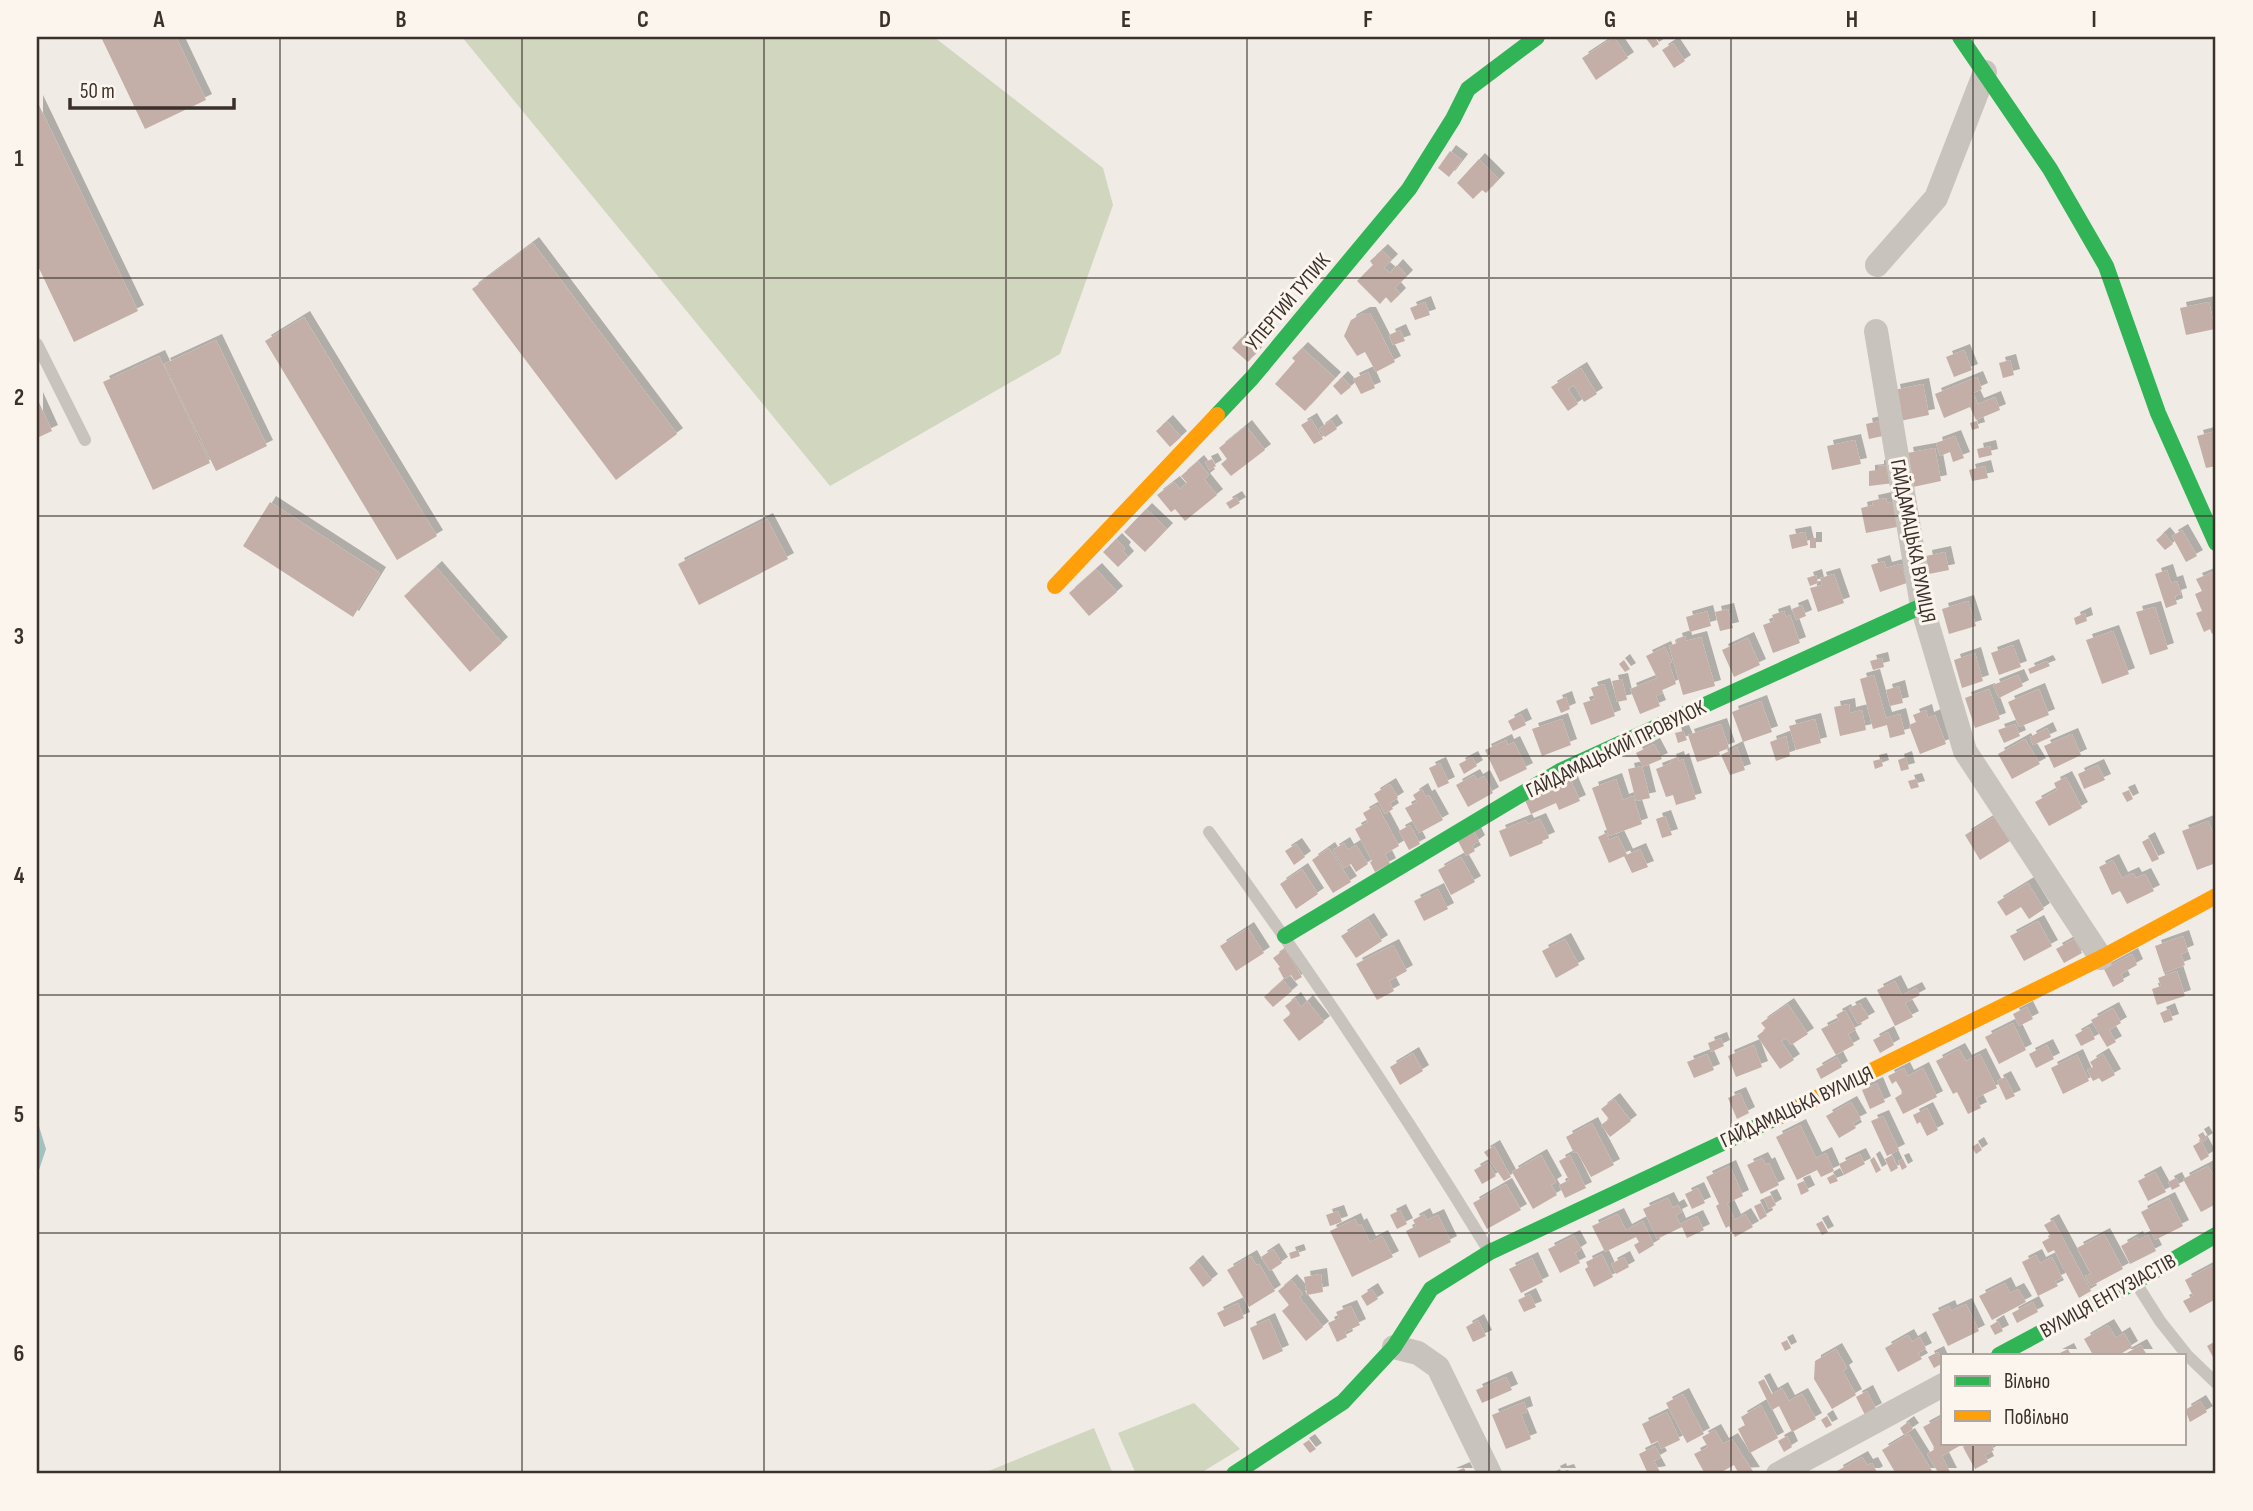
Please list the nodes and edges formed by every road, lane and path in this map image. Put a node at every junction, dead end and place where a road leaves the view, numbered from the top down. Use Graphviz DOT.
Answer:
graph roads {
  1 [pos="1537,37"];
  2 [pos="1960,37"];
  3 [pos="1985,72"];
  4 [pos="1877,265"];
  5 [pos="1876,331"];
  6 [pos="37,344"];
  7 [pos="85,440"];
  8 [pos="2216,543"];
  9 [pos="1055,586"];
  10 [pos="1922,606"];
  11 [pos="1209,832"];
  12 [pos="2216,896"];
  13 [pos="1285,936"];
  14 [pos="2101,958"];
  15 [pos="2216,1235"];
  16 [pos="1490,1252"];
  17 [pos="2135,1282"];
  18 [pos="1394,1348"];
  19 [pos="2001,1354"];
  20 [pos="2216,1383"];
  21 [pos="1941,1386"];
  22 [pos="1234,1474"];
  23 [pos="1490,1474"];
  24 [pos="1778,1474"];
  1 -- 9 [label="street, УПЕРТИЙ ТУПИК"];
  2 -- 3 [label="street"];
  3 -- 4 [label="street"];
  3 -- 8 [label="street"];
  5 -- 10 [label="street, ГАЙДАМАЦЬКА ВУЛИЦЯ"];
  6 -- 7 [label="lane"];
  10 -- 13 [label="street, ГАЙДАМАЦЬКИЙ ПРОВУЛОК"];
  10 -- 14 [label="street, ГАЙДАМАЦЬКА ВУЛИЦЯ"];
  11 -- 13 [label="lane"];
  12 -- 14 [label="street, ГАЙДАМАЦЬКА ВУЛИЦЯ"];
  13 -- 16 [label="lane"];
  14 -- 16 [label="street, ГАЙДАМАЦЬКА ВУЛИЦЯ"];
  15 -- 17 [label="street, ВУЛИЦЯ ЕНТУЗІАСТІВ"];
  16 -- 18 [label="street, ГАЙДАМАЦЬКА ВУЛИЦЯ"];
  17 -- 19 [label="street, ВУЛИЦЯ ЕНТУЗІАСТІВ"];
  17 -- 20 [label="lane"];
  18 -- 22 [label="street, ГАЙДАМАЦЬКА ВУЛИЦЯ"];
  18 -- 23 [label="street"];
  21 -- 24 [label="street"];
}
